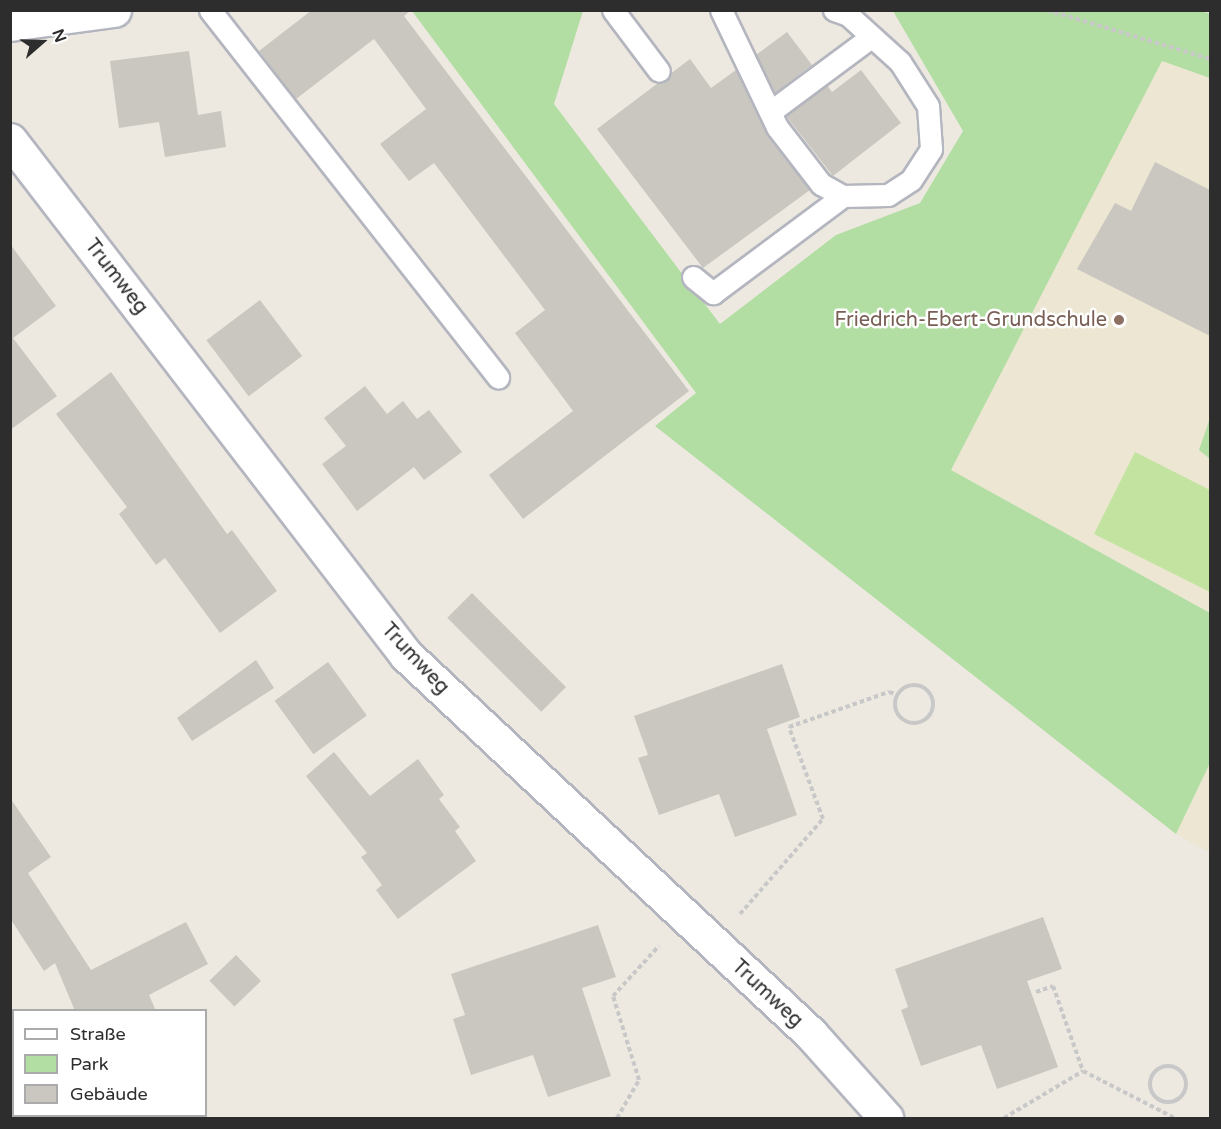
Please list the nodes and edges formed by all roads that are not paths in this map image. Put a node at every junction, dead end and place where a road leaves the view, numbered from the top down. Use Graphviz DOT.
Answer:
graph roads {
  1 [pos="114,10"];
  2 [pos="210,10"];
  3 [pos="613,10"];
  4 [pos="721,10"];
  5 [pos="834,10"];
  6 [pos="10,24"];
  7 [pos="871,37"];
  8 [pos="659,71"];
  9 [pos="770,112"];
  10 [pos="10,140"];
  11 [pos="843,196"];
  12 [pos="693,278"];
  13 [pos="498,377"];
  14 [pos="886,1119"];
  1 -- 6 [label="street"];
  2 -- 13 [label="lane"];
  3 -- 8 [label="lane"];
  4 -- 9 [label="lane"];
  5 -- 7 [label="lane"];
  7 -- 9 [label="lane"];
  7 -- 11 [label="lane"];
  9 -- 11 [label="lane"];
  10 -- 14 [label="street, Trumweg"];
  11 -- 12 [label="lane"];
}
